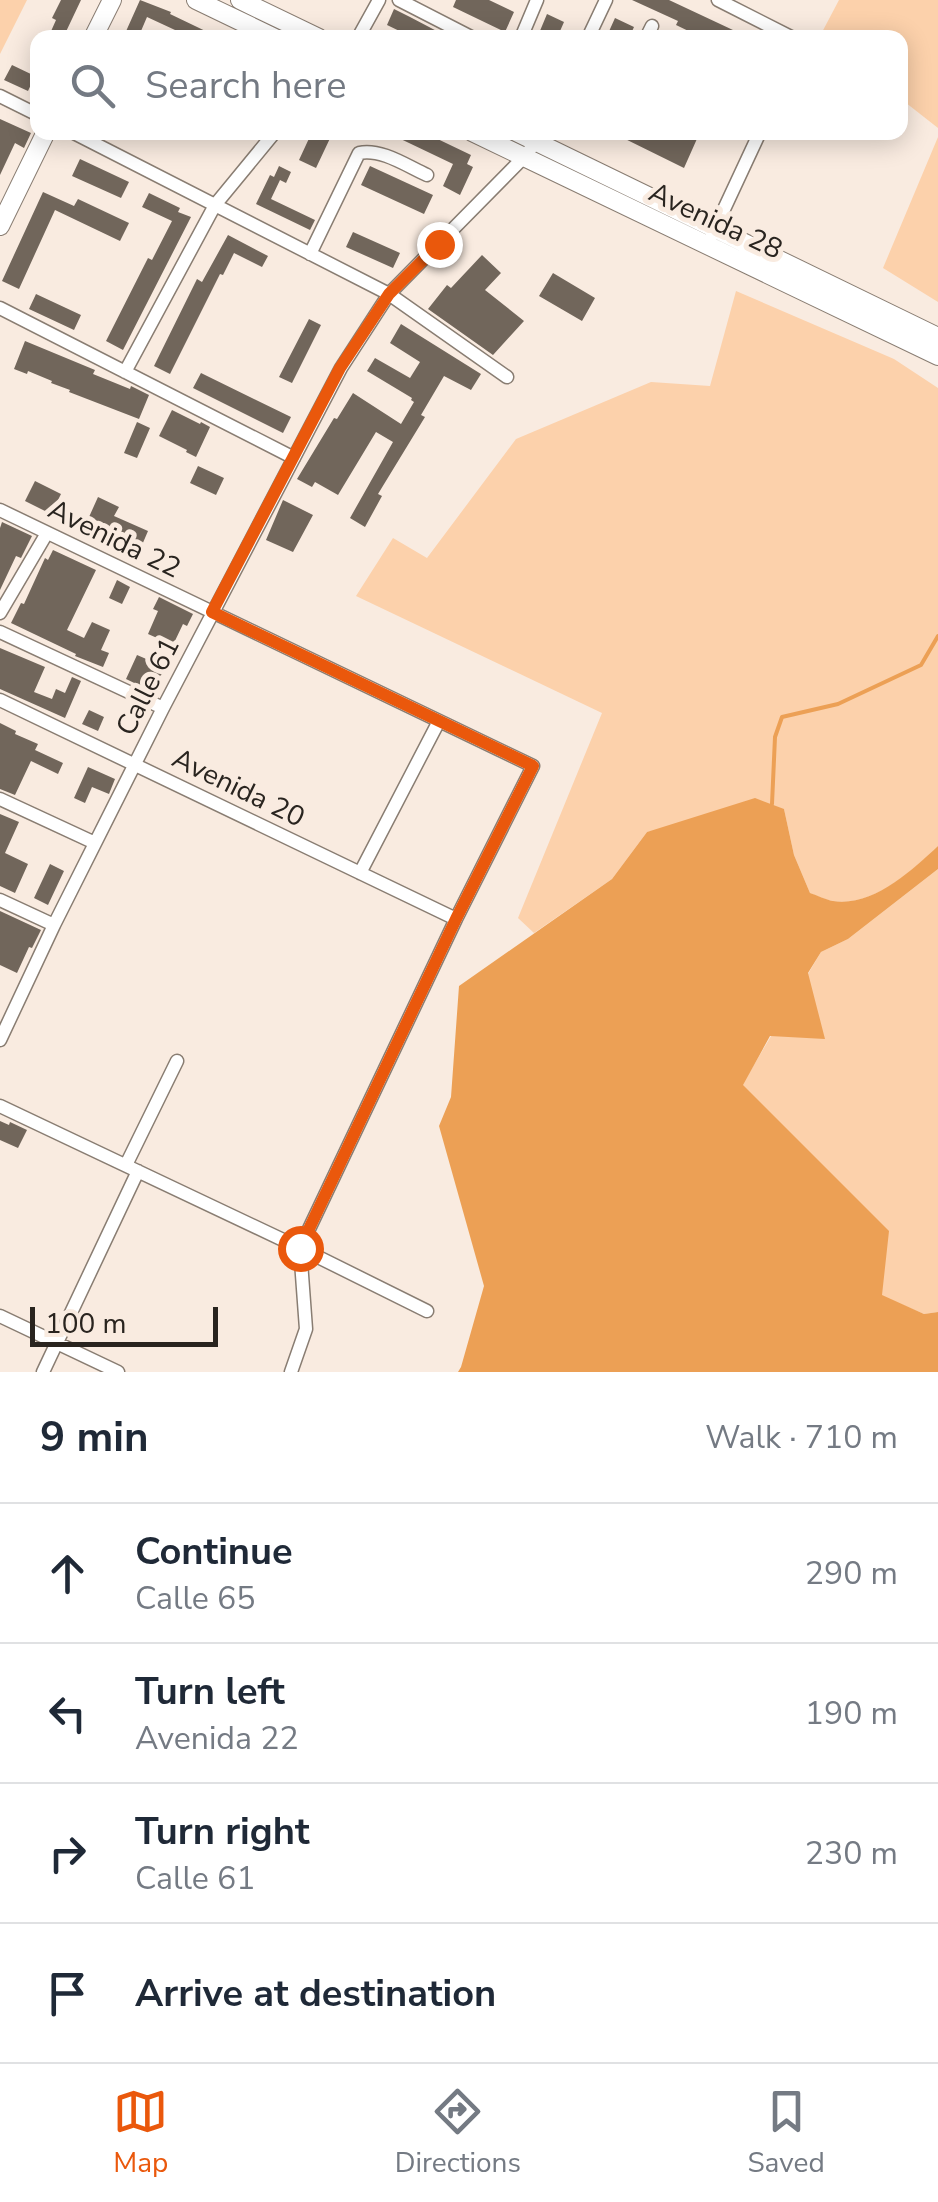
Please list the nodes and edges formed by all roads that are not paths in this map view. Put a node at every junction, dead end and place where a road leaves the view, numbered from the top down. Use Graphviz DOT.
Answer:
graph roads {
  1 [pos="112,0"];
  2 [pos="196,0"];
  3 [pos="240,0"];
  4 [pos="378,0"];
  5 [pos="399,0"];
  6 [pos="538,0"];
  7 [pos="606,0"];
  8 [pos="718,0"];
  9 [pos="429,7"];
  10 [pos="98,30"];
  11 [pos="258,30"];
  12 [pos="302,30"];
  13 [pos="362,30"];
  14 [pos="462,30"];
  15 [pos="525,30"];
  16 [pos="592,30"];
  17 [pos="776,30"];
  18 [pos="0,96"];
  19 [pos="30,111"];
  20 [pos="41,140"];
  21 [pos="88,140"];
  22 [pos="269,140"];
  23 [pos="488,140"];
  24 [pos="537,140"];
  25 [pos="542,140"];
  26 [pos="756,140"];
  27 [pos="523,158"];
  28 [pos="427,175"];
  29 [pos="5,202"];
  30 [pos="216,205"];
  31 [pos="0,226"];
  32 [pos="710,238"];
  33 [pos="310,254"];
  34 [pos="389,294"];
  35 [pos="0,308"];
  36 [pos="938,337"];
  37 [pos="938,356"];
  38 [pos="125,372"];
  39 [pos="507,377"];
  40 [pos="294,458"];
  41 [pos="0,510"];
  42 [pos="46,532"];
  43 [pos="212,612"];
  44 [pos="0,613"];
  45 [pos="0,632"];
  46 [pos="0,700"];
  47 [pos="162,708"];
  48 [pos="439,721"];
  49 [pos="134,764"];
  50 [pos="0,799"];
  51 [pos="95,843"];
  52 [pos="360,872"];
  53 [pos="0,900"];
  54 [pos="456,919"];
  55 [pos="54,925"];
  56 [pos="0,1040"];
  57 [pos="178,1061"];
  58 [pos="0,1106"];
  59 [pos="132,1168"];
  60 [pos="300,1248"];
  61 [pos="427,1311"];
  62 [pos="0,1316"];
  63 [pos="58,1344"];
  64 [pos="43,1372"];
  65 [pos="118,1372"];
  66 [pos="291,1372"];
  1 -- 10 [label="main road"];
  2 -- 11 [label="main road"];
  3 -- 12 [label="main road"];
  4 -- 13 [label="street"];
  5 -- 9 [label="street"];
  6 -- 15 [label="street"];
  7 -- 16 [label="street"];
  8 -- 17 [label="street"];
  9 -- 14 [label="street"];
  18 -- 19 [label="street"];
  20 -- 29 [label="main road"];
  21 -- 30 [label="street"];
  22 -- 30 [label="street"];
  23 -- 27 [label="main road, Avenida 28"];
  24 -- 27 [label="street, Calle 61"];
  25 -- 32 [label="main road, Avenida 28"];
  26 -- 32 [label="street"];
  27 -- 32 [label="main road, Avenida 28"];
  27 -- 34 [label="street, Calle 61"];
  28 -- 33 [label="street"];
  29 -- 31 [label="main road"];
  30 -- 33 [label="street"];
  30 -- 38 [label="street"];
  32 -- 36 [label="main road, Avenida 28"];
  32 -- 37 [label="main road, Avenida 28"];
  33 -- 34 [label="street"];
  34 -- 39 [label="street"];
  34 -- 40 [label="street, Calle 61"];
  35 -- 38 [label="street"];
  38 -- 40 [label="street"];
  40 -- 43 [label="street, Calle 61"];
  41 -- 42 [label="street, Avenida 22"];
  42 -- 43 [label="street, Avenida 22"];
  42 -- 44 [label="street"];
  43 -- 47 [label="street, Calle 61"];
  43 -- 48 [label="street, Avenida 22"];
  45 -- 47 [label="street"];
  46 -- 49 [label="street, Avenida 20"];
  47 -- 49 [label="street, Calle 61"];
  48 -- 52 [label="street"];
  48 -- 54 [label="street, Avenida 22"];
  49 -- 51 [label="street, Calle 61"];
  49 -- 52 [label="street, Avenida 20"];
  50 -- 51 [label="street"];
  51 -- 55 [label="street, Calle 61"];
  52 -- 54 [label="street, Avenida 20"];
  53 -- 55 [label="street"];
  54 -- 60 [label="street"];
  55 -- 56 [label="street, Calle 61"];
  57 -- 59 [label="street"];
  58 -- 59 [label="street"];
  59 -- 60 [label="street"];
  59 -- 63 [label="street"];
  60 -- 61 [label="street"];
  60 -- 66 [label="street"];
  62 -- 63 [label="street"];
  63 -- 64 [label="street"];
  63 -- 65 [label="street"];
}
